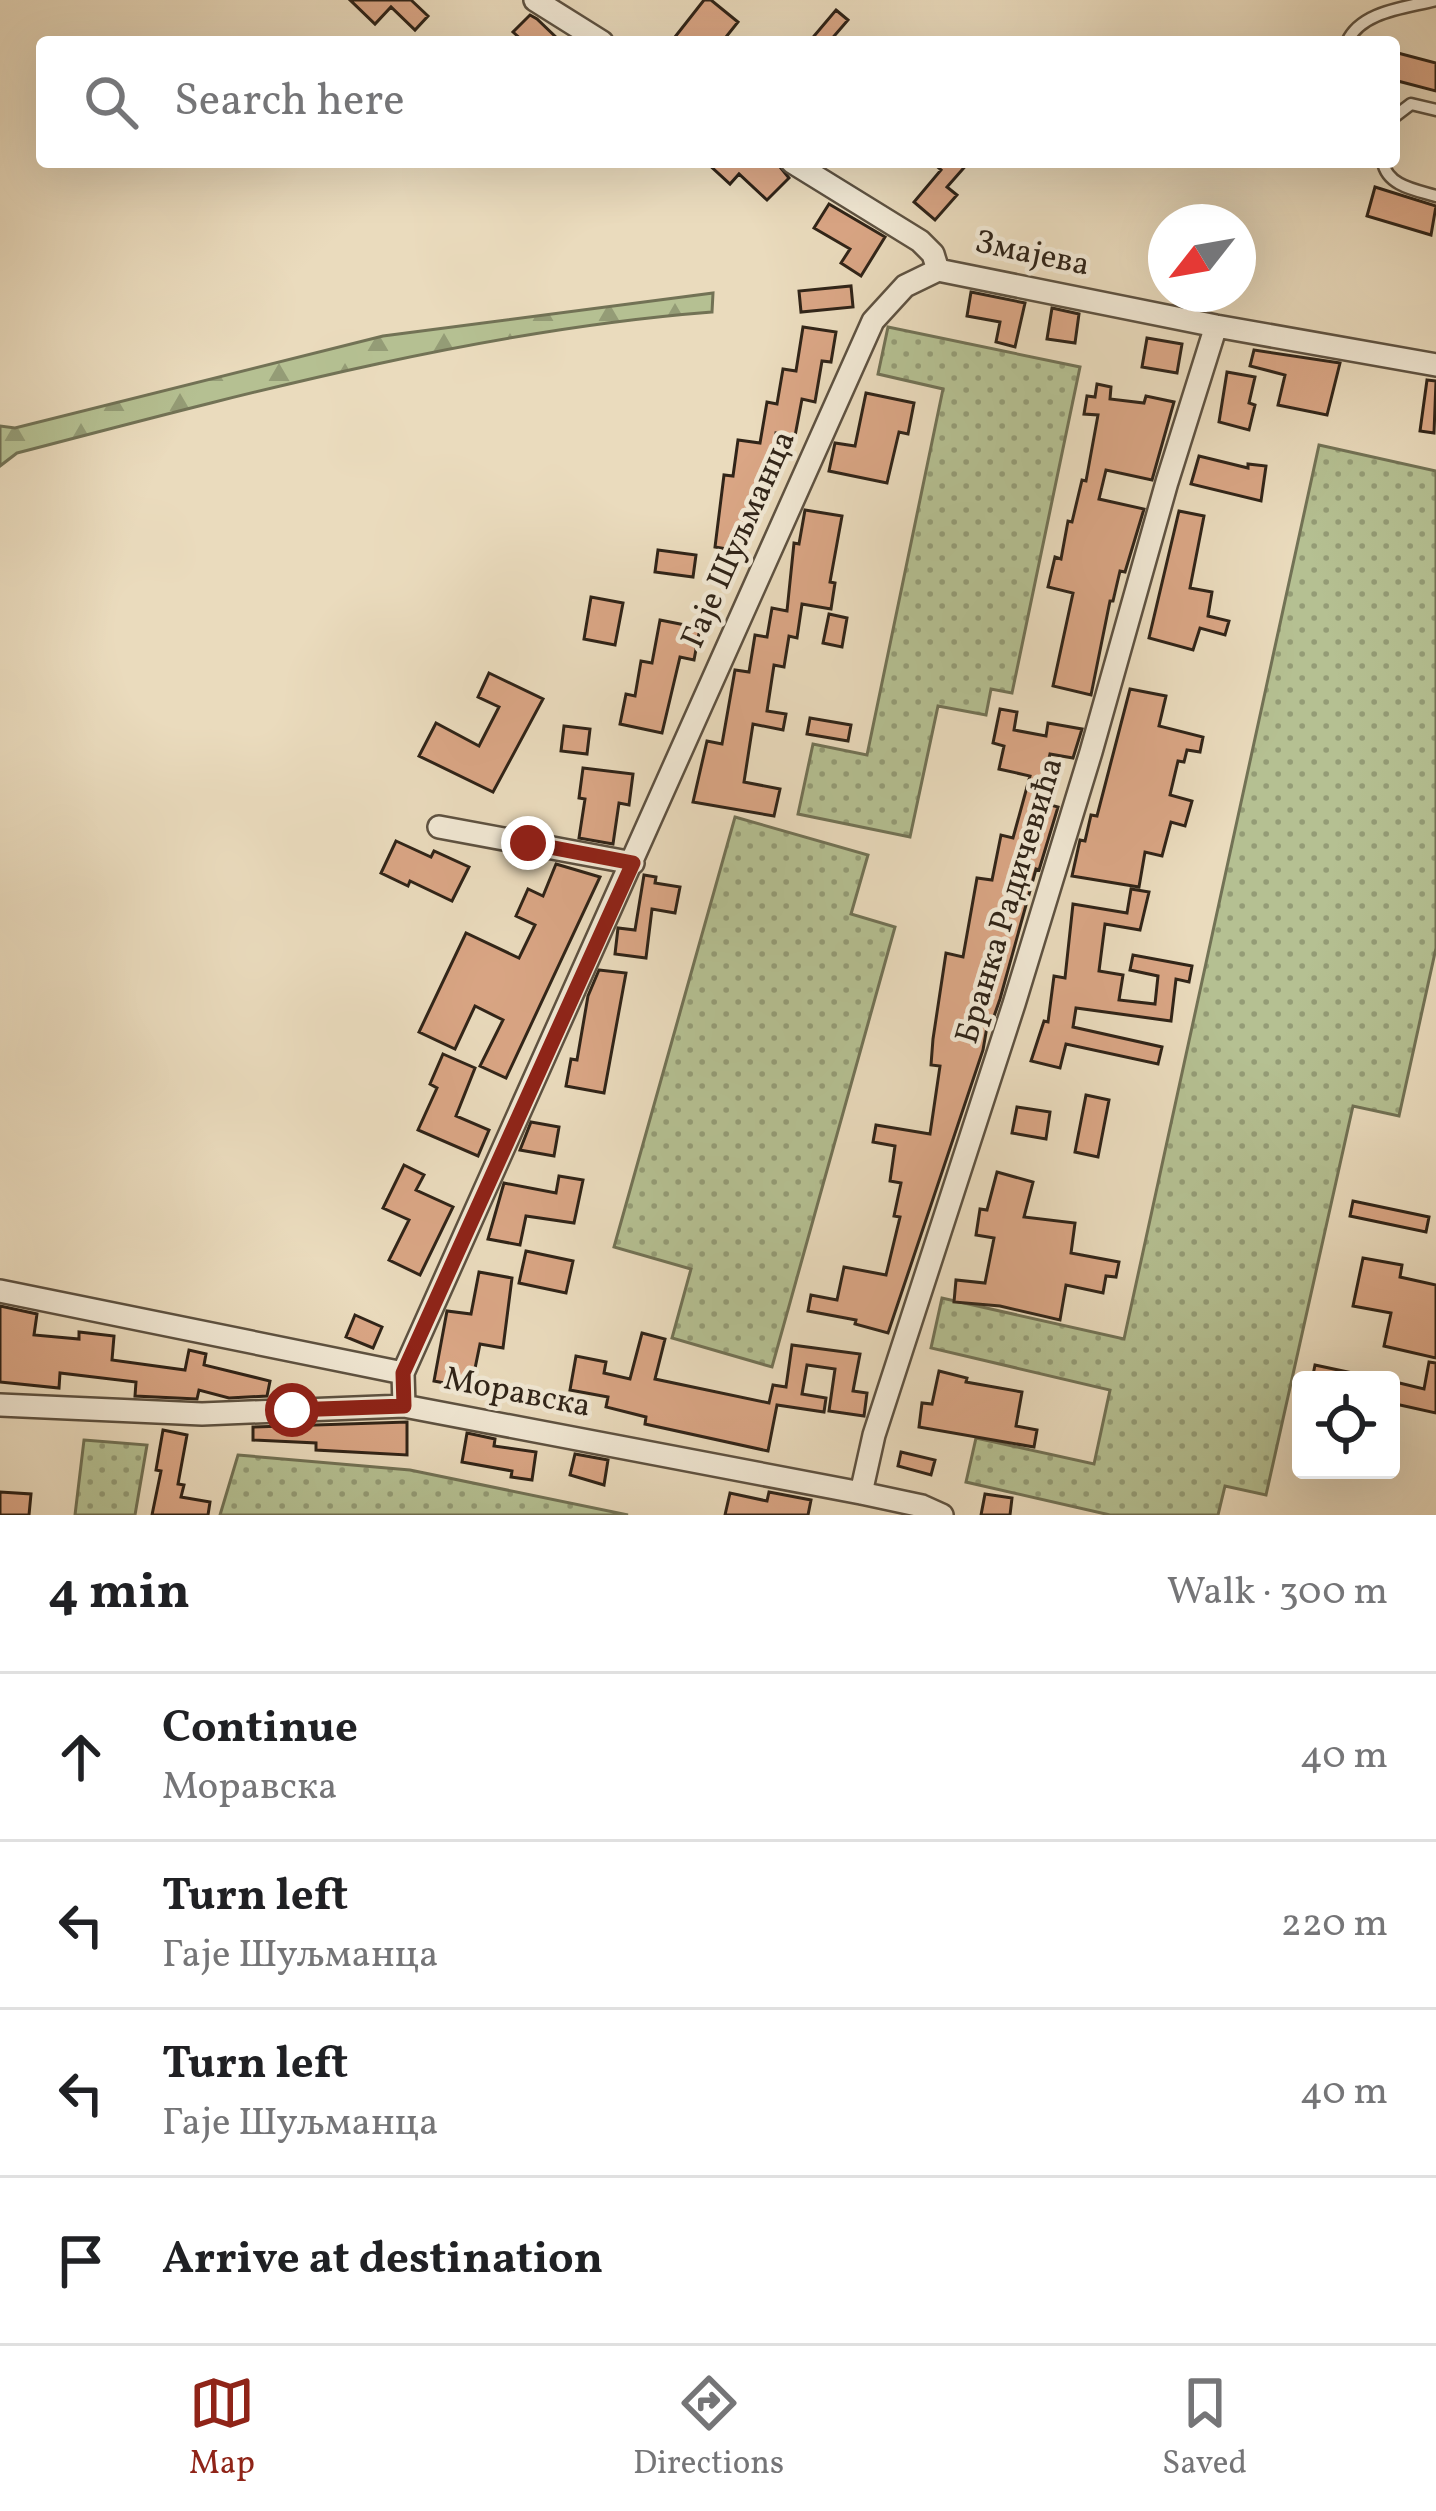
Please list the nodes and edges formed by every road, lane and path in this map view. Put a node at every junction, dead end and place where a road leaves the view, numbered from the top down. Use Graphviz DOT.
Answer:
graph roads {
  1 [pos="535,0"];
  2 [pos="1436,0"];
  3 [pos="592,36"];
  4 [pos="1348,36"];
  5 [pos="1436,110"];
  6 [pos="1400,112"];
  7 [pos="802,168"];
  8 [pos="1384,168"];
  9 [pos="1436,196"];
  10 [pos="938,270"];
  11 [pos="1216,326"];
  12 [pos="1436,365"];
  13 [pos="439,827"];
  14 [pos="633,863"];
  15 [pos="0,1291"];
  16 [pos="403,1373"];
  17 [pos="0,1405"];
  18 [pos="404,1406"];
  19 [pos="861,1493"];
  20 [pos="942,1515"];
  1 -- 3 [label="street"];
  2 -- 4 [label="lane"];
  5 -- 6 [label="lane"];
  7 -- 10 [label="street, Змајева"];
  8 -- 9 [label="lane"];
  10 -- 11 [label="street, Змајева"];
  10 -- 14 [label="street, Гаје Шуљманца"];
  11 -- 12 [label="street, Змајева"];
  11 -- 19 [label="street, Бранка Радичевића"];
  13 -- 14 [label="street"];
  14 -- 16 [label="street, Гаје Шуљманца"];
  15 -- 16 [label="street"];
  16 -- 18 [label="street, Гаје Шуљманца"];
  17 -- 18 [label="street, Моравска"];
  18 -- 19 [label="street, Моравска"];
  19 -- 20 [label="street, Моравска"];
}
